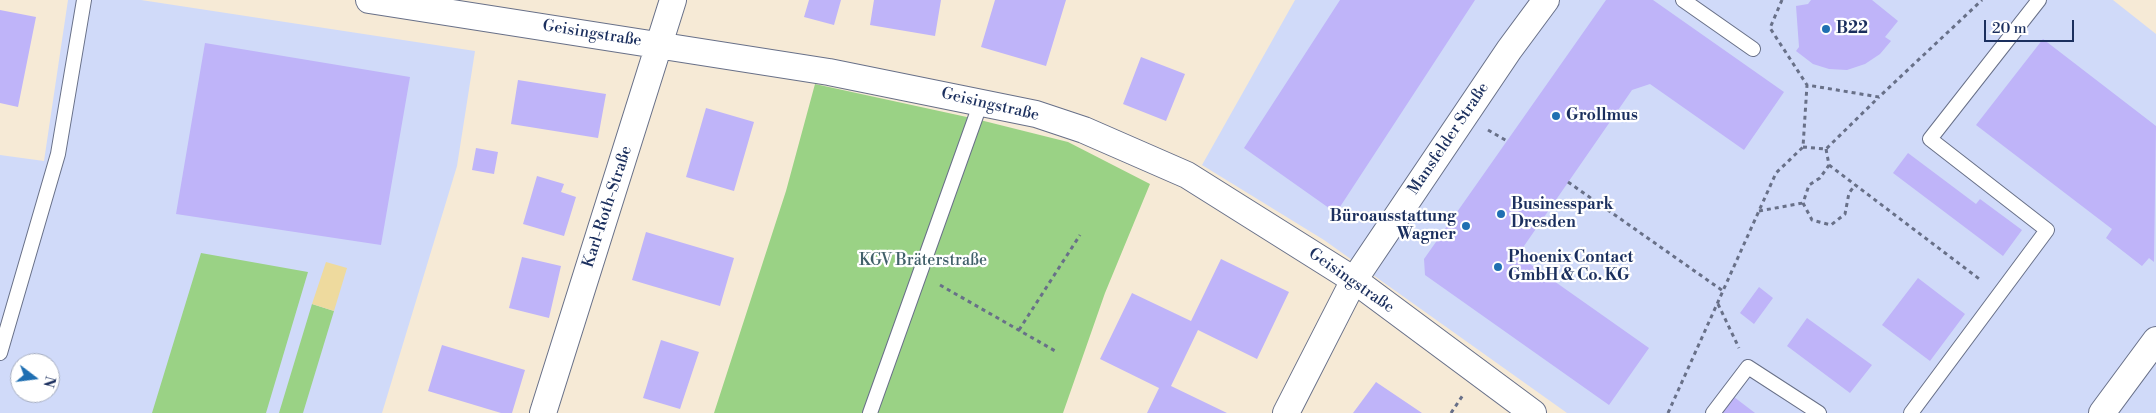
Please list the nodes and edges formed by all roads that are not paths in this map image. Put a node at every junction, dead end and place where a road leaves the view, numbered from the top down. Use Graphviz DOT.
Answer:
graph roads {
  1 [pos="84,0"];
  2 [pos="369,0"];
  3 [pos="673,0"];
  4 [pos="1546,0"];
  5 [pos="1683,0"];
  6 [pos="2039,0"];
  7 [pos="660,45"];
  8 [pos="1753,49"];
  9 [pos="982,102"];
  10 [pos="1354,280"];
  11 [pos="2156,340"];
  12 [pos="0,353"];
  13 [pos="543,413"];
  14 [pos="870,413"];
  15 [pos="1286,413"];
  16 [pos="1533,413"];
  17 [pos="1713,413"];
  18 [pos="1819,413"];
  19 [pos="1911,413"];
  20 [pos="2102,413"];
  1 -- 12 [label="lane"];
  2 -- 7 [label="street, Geisingstraße"];
  3 -- 7 [label="street, Karl-Roth-Straße"];
  4 -- 10 [label="street, Mansfelder Straße"];
  5 -- 8 [label="lane"];
  6 -- 19 [label="lane"];
  7 -- 9 [label="street, Geisingstraße"];
  7 -- 13 [label="street, Karl-Roth-Straße"];
  9 -- 10 [label="street, Geisingstraße"];
  9 -- 14 [label="lane"];
  10 -- 15 [label="street, Mansfelder Straße"];
  10 -- 16 [label="street, Geisingstraße"];
  11 -- 20 [label="street"];
  17 -- 18 [label="lane"];
}
